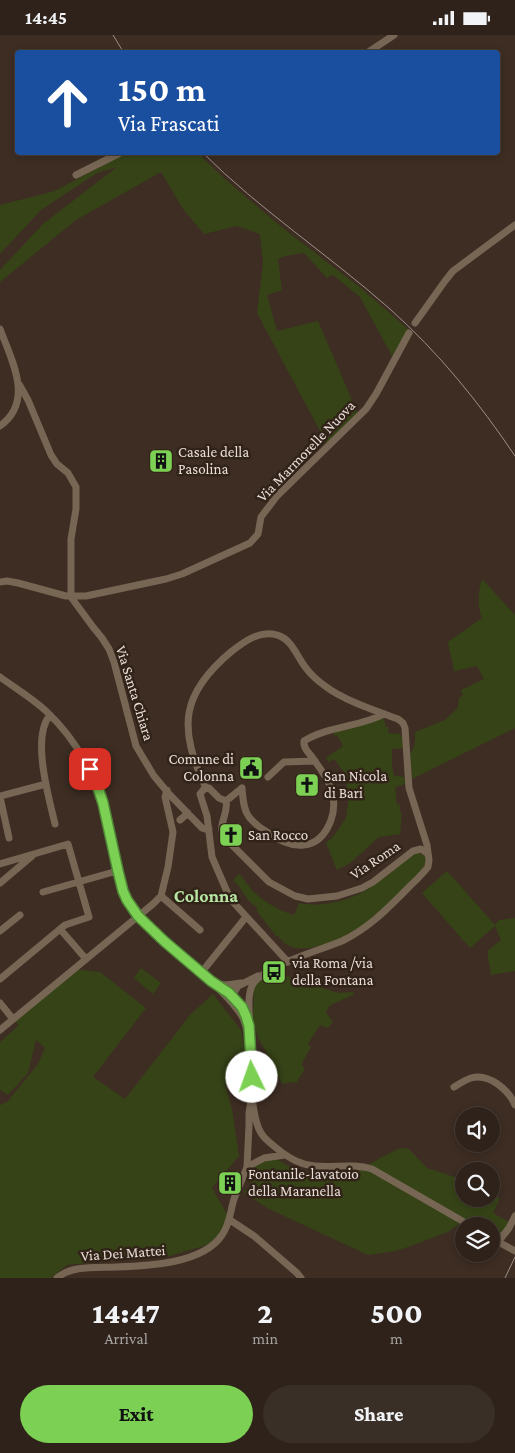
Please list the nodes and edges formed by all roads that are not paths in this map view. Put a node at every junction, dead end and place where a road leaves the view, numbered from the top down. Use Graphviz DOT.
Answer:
graph roads {
  1 [pos="394,35"];
  2 [pos="372,50"];
  3 [pos="116,155"];
  4 [pos="76,175"];
  5 [pos="515,225"];
  6 [pos="415,323"];
  7 [pos="0,329"];
  8 [pos="409,333"];
  9 [pos="19,384"];
  10 [pos="0,426"];
  11 [pos="0,582"];
  12 [pos="71,597"];
  13 [pos="0,677"];
  14 [pos="384,714"];
  15 [pos="50,715"];
  16 [pos="315,761"];
  17 [pos="268,777"];
  18 [pos="46,784"];
  19 [pos="205,788"];
  20 [pos="167,791"];
  21 [pos="0,797"];
  22 [pos="226,801"];
  23 [pos="188,813"];
  24 [pos="180,819"];
  25 [pos="55,824"];
  26 [pos="209,829"];
  27 [pos="8,837"];
  28 [pos="34,854"];
  29 [pos="428,855"];
  30 [pos="0,864"];
  31 [pos="118,871"];
  32 [pos="79,882"];
  33 [pos="0,883"];
  34 [pos="43,892"];
  35 [pos="161,896"];
  36 [pos="20,915"];
  37 [pos="138,916"];
  38 [pos="246,917"];
  39 [pos="60,929"];
  40 [pos="200,929"];
  41 [pos="0,931"];
  42 [pos="86,959"];
  43 [pos="288,962"];
  44 [pos="201,973"];
  45 [pos="264,973"];
  46 [pos="0,979"];
  47 [pos="244,982"];
  48 [pos="214,983"];
  49 [pos="249,997"];
  50 [pos="232,998"];
  51 [pos="0,1003"];
  52 [pos="13,1019"];
  53 [pos="250,1029"];
  54 [pos="0,1030"];
  55 [pos="250,1048"];
  56 [pos="454,1087"];
  57 [pos="253,1095"];
  58 [pos="515,1105"];
  59 [pos="285,1155"];
  60 [pos="247,1167"];
  61 [pos="515,1216"];
  62 [pos="455,1217"];
  63 [pos="230,1220"];
  64 [pos="500,1239"];
  65 [pos="500,1243"];
  66 [pos="515,1251"];
  67 [pos="57,1278"];
  68 [pos="301,1278"];
  1 -- 2 [label="street"];
  3 -- 4 [label="street"];
  5 -- 6 [label="street"];
  7 -- 9 [label="street"];
  8 -- 12 [label="street, Via Marmorelle Nuova"];
  9 -- 10 [label="street"];
  9 -- 12 [label="street"];
  11 -- 12 [label="street, Via Marmorelle Nuova"];
  12 -- 20 [label="street, Via Santa Chiara"];
  13 -- 15 [label="street"];
  14 -- 16 [label="street"];
  14 -- 19 [label="street"];
  14 -- 29 [label="street"];
  15 -- 18 [label="street"];
  15 -- 31 [label="street"];
  16 -- 17 [label="street"];
  16 -- 22 [label="street"];
  18 -- 21 [label="street"];
  18 -- 25 [label="street"];
  19 -- 22 [label="street"];
  19 -- 26 [label="street"];
  20 -- 23 [label="street, Via Santa Chiara"];
  20 -- 35 [label="street"];
  21 -- 27 [label="street"];
  22 -- 29 [label="street, Via Roma"];
  23 -- 24 [label="street"];
  23 -- 26 [label="street, Via Santa Chiara"];
  26 -- 38 [label="street"];
  28 -- 30 [label="street"];
  28 -- 32 [label="street"];
  28 -- 33 [label="street"];
  29 -- 43 [label="street"];
  31 -- 32 [label="street"];
  31 -- 37 [label="street"];
  32 -- 34 [label="street"];
  32 -- 39 [label="street"];
  35 -- 37 [label="street"];
  35 -- 40 [label="street"];
  36 -- 41 [label="street"];
  37 -- 42 [label="street"];
  37 -- 44 [label="street"];
  38 -- 43 [label="street"];
  38 -- 44 [label="street"];
  39 -- 42 [label="street"];
  39 -- 46 [label="street"];
  42 -- 52 [label="street"];
  43 -- 45 [label="street"];
  44 -- 48 [label="street"];
  45 -- 47 [label="street"];
  45 -- 49 [label="street"];
  47 -- 48 [label="street"];
  47 -- 50 [label="street"];
  48 -- 50 [label="street"];
  49 -- 50 [label="street"];
  49 -- 53 [label="street"];
  50 -- 53 [label="street"];
  50 -- 55 [label="street"];
  51 -- 52 [label="street"];
  52 -- 54 [label="street"];
  53 -- 55 [label="street"];
  55 -- 57 [label="street"];
  56 -- 58 [label="street"];
  57 -- 59 [label="street"];
  57 -- 60 [label="street, Via Dei Mattei"];
  59 -- 60 [label="street"];
  59 -- 62 [label="street"];
  60 -- 63 [label="street, Via Dei Mattei"];
  61 -- 64 [label="street"];
  63 -- 67 [label="street, Via Dei Mattei"];
  63 -- 68 [label="street"];
  65 -- 66 [label="street"];
}
